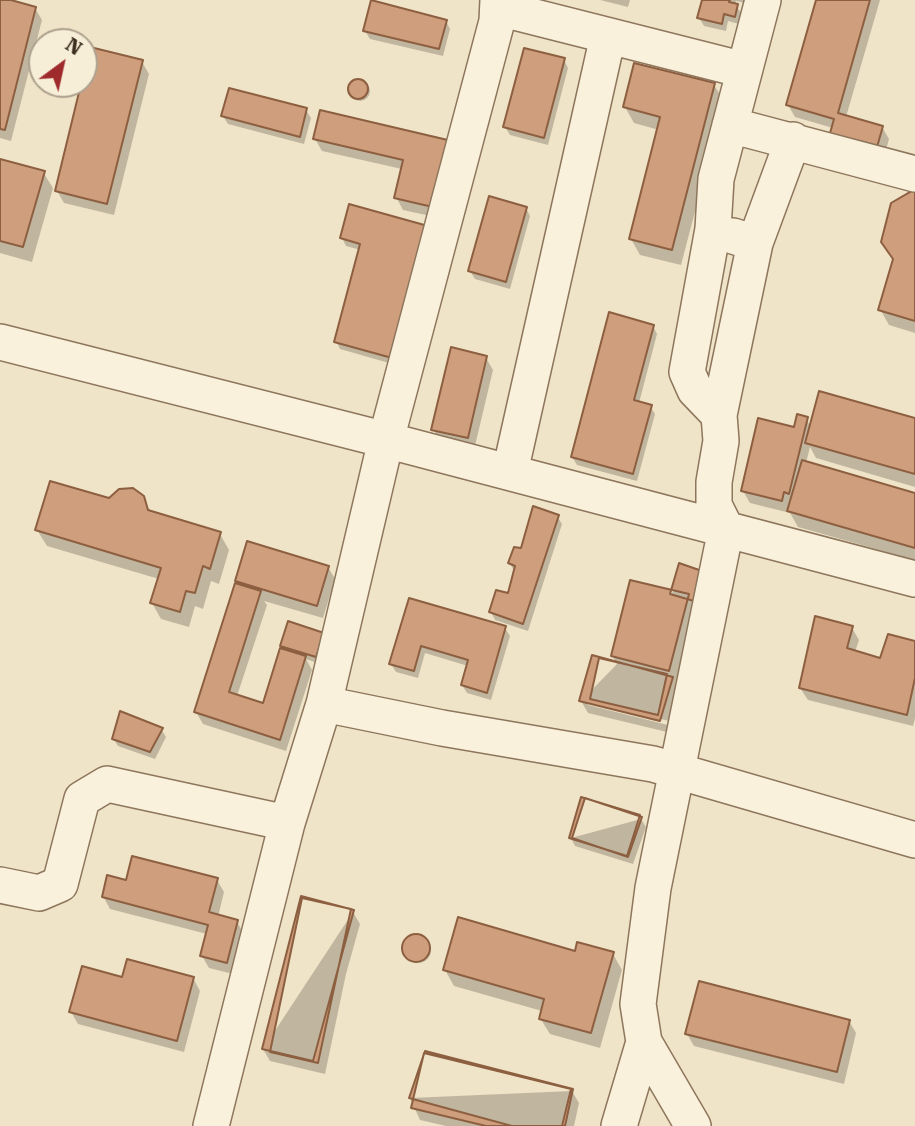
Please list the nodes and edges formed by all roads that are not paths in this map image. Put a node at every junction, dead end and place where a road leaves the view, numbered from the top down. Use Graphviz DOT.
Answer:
graph roads {
  1 [pos="763,0"];
  2 [pos="498,4"];
  3 [pos="608,36"];
  4 [pos="744,70"];
  5 [pos="730,124"];
  6 [pos="793,140"];
  7 [pos="915,174"];
  8 [pos="713,229"];
  9 [pos="755,243"];
  10 [pos="0,342"];
  11 [pos="719,415"];
  12 [pos="386,440"];
  13 [pos="510,472"];
  14 [pos="726,529"];
  15 [pos="915,579"];
  16 [pos="324,704"];
  17 [pos="678,772"];
  18 [pos="287,823"];
  19 [pos="915,840"];
  20 [pos="0,886"];
  21 [pos="644,1042"];
  22 [pos="211,1126"];
  23 [pos="619,1126"];
  24 [pos="693,1126"];
  1 -- 4 [label="street"];
  2 -- 3 [label="street"];
  2 -- 12 [label="street"];
  3 -- 4 [label="street"];
  3 -- 13 [label="street"];
  4 -- 5 [label="street"];
  5 -- 6 [label="street"];
  5 -- 8 [label="street"];
  6 -- 7 [label="street"];
  6 -- 9 [label="street"];
  8 -- 9 [label="street"];
  8 -- 11 [label="street"];
  9 -- 11 [label="street"];
  10 -- 12 [label="street"];
  11 -- 14 [label="street"];
  12 -- 13 [label="street"];
  12 -- 16 [label="street"];
  13 -- 14 [label="street"];
  14 -- 15 [label="street"];
  14 -- 17 [label="street"];
  16 -- 17 [label="street"];
  16 -- 18 [label="street"];
  17 -- 19 [label="street"];
  17 -- 21 [label="street"];
  18 -- 20 [label="street"];
  18 -- 22 [label="street"];
  21 -- 23 [label="street"];
  21 -- 24 [label="street"];
}
